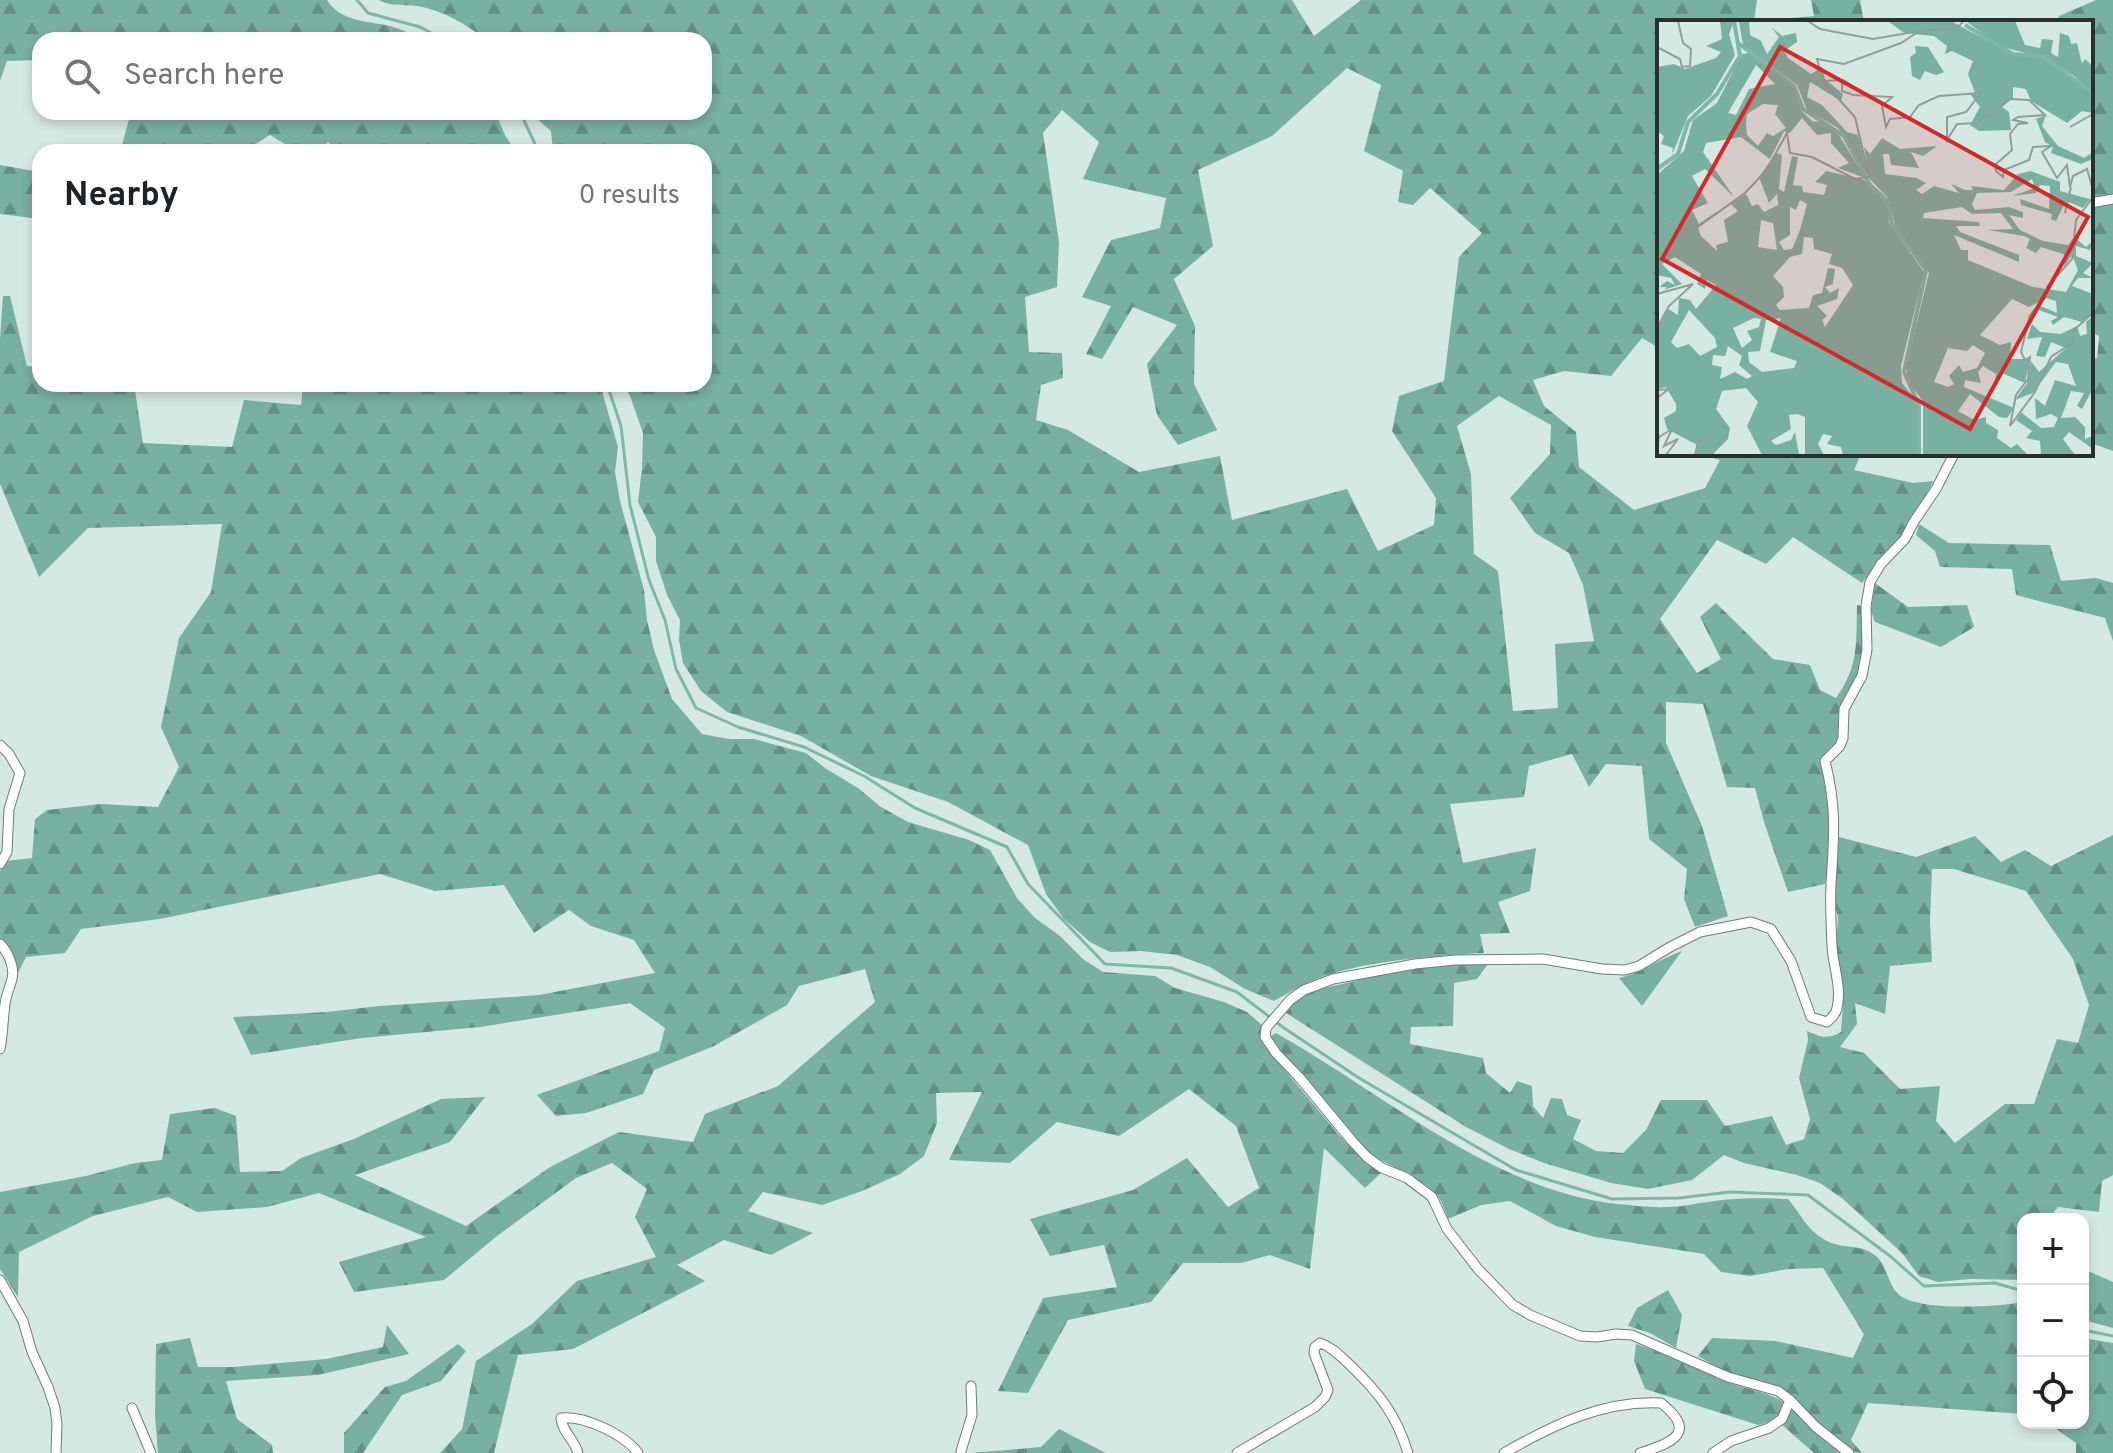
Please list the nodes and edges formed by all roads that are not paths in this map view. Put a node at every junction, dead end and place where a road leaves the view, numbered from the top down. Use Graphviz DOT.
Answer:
graph roads {
  1 [pos="2113,199"];
  2 [pos="2093,203"];
  3 [pos="1953,456"];
  4 [pos="0,745"];
  5 [pos="0,864"];
  6 [pos="0,944"];
  7 [pos="0,1049"];
  8 [pos="0,1280"];
  9 [pos="971,1386"];
  10 [pos="1790,1400"];
  11 [pos="132,1408"];
  12 [pos="962,1452"];
  13 [pos="56,1453"];
  14 [pos="151,1453"];
  15 [pos="578,1453"];
  16 [pos="638,1453"];
  17 [pos="1237,1453"];
  18 [pos="1408,1453"];
  19 [pos="1504,1453"];
  20 [pos="1640,1453"];
  21 [pos="1713,1453"];
  22 [pos="1849,1453"];
  1 -- 2 [label="street"];
  3 -- 10 [label="street"];
  4 -- 5 [label="street"];
  6 -- 7 [label="street"];
  8 -- 13 [label="street"];
  9 -- 12 [label="street"];
  10 -- 21 [label="street"];
  10 -- 22 [label="street"];
  11 -- 14 [label="street"];
  15 -- 16 [label="street"];
  17 -- 18 [label="street"];
  19 -- 20 [label="street"];
}
